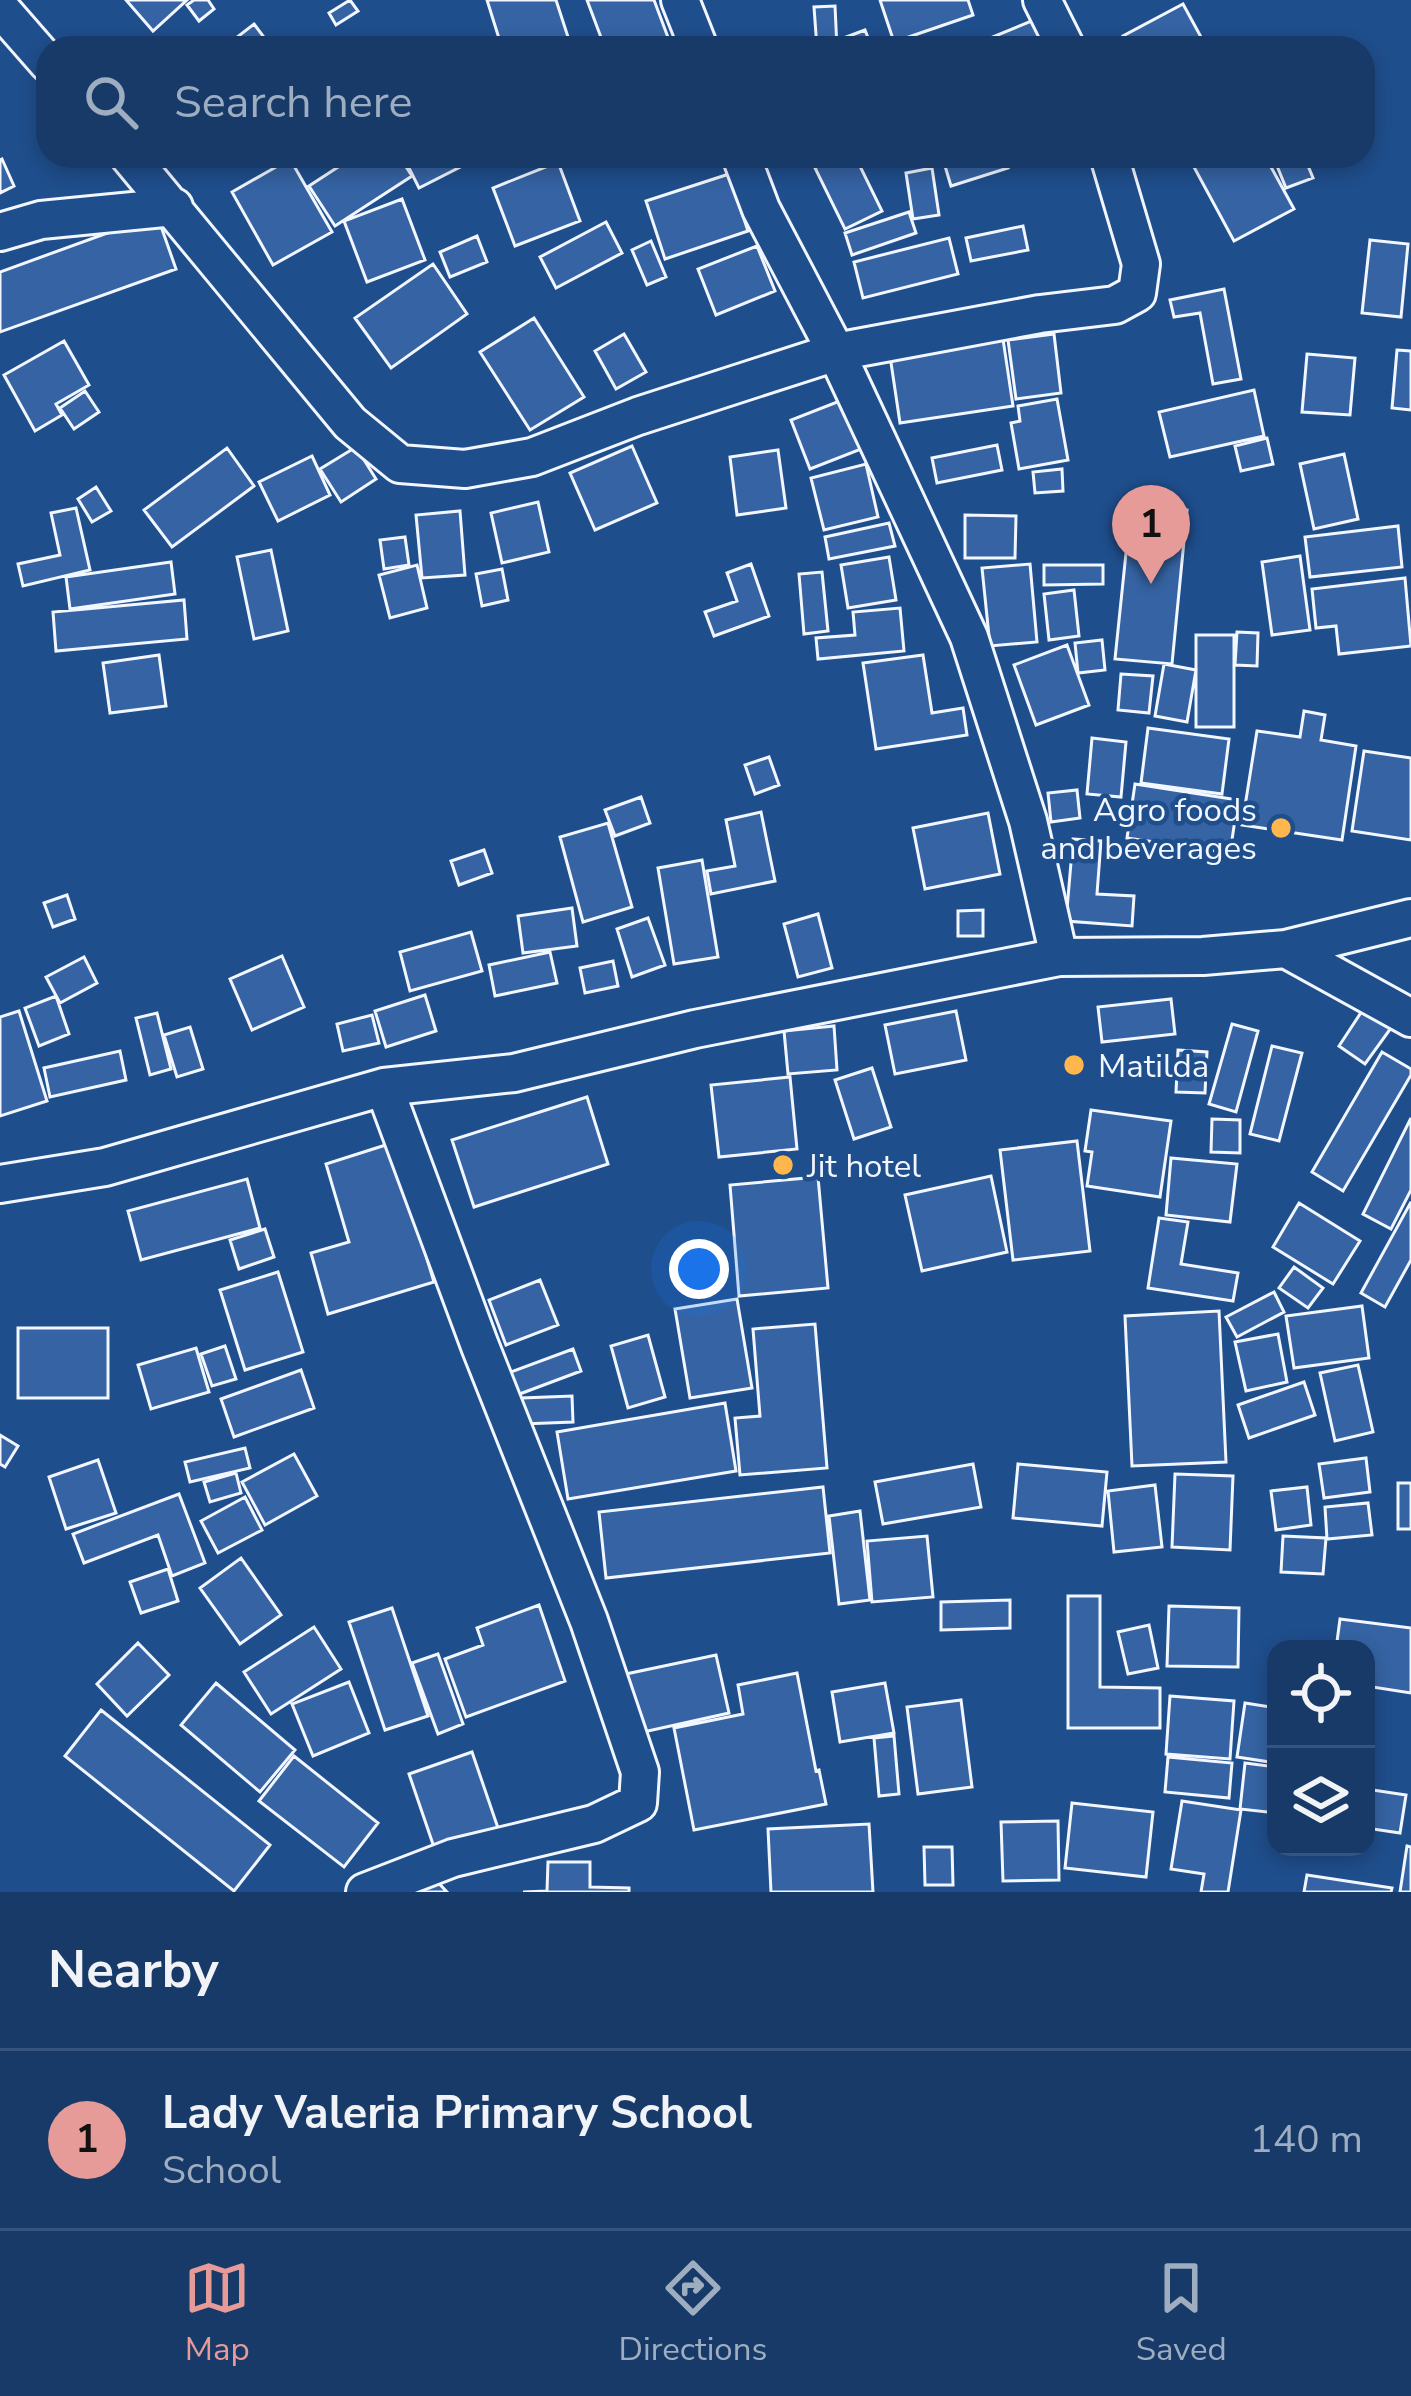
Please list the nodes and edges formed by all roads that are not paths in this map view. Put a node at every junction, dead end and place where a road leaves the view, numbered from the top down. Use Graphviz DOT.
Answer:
graph roads {
  1 [pos="680,0"];
  2 [pos="1042,0"];
  3 [pos="0,8"];
  4 [pos="694,36"];
  5 [pos="1060,36"];
  6 [pos="36,49"];
  7 [pos="140,168"];
  8 [pos="746,168"];
  9 [pos="1113,168"];
  10 [pos="174,207"];
  11 [pos="0,232"];
  12 [pos="836,352"];
  13 [pos="1411,918"];
  14 [pos="1286,949"];
  15 [pos="1059,956"];
  16 [pos="1411,1018"];
  17 [pos="384,1087"];
  18 [pos="0,1184"];
  19 [pos="365,1892"];
  1 -- 4 [label="street"];
  2 -- 5 [label="street"];
  3 -- 6 [label="street"];
  7 -- 10 [label="street"];
  8 -- 12 [label="street"];
  9 -- 12 [label="street"];
  10 -- 11 [label="street"];
  10 -- 12 [label="street"];
  12 -- 15 [label="street"];
  13 -- 14 [label="street"];
  14 -- 15 [label="street"];
  14 -- 16 [label="street"];
  15 -- 17 [label="street"];
  17 -- 18 [label="street"];
  17 -- 19 [label="street"];
}
